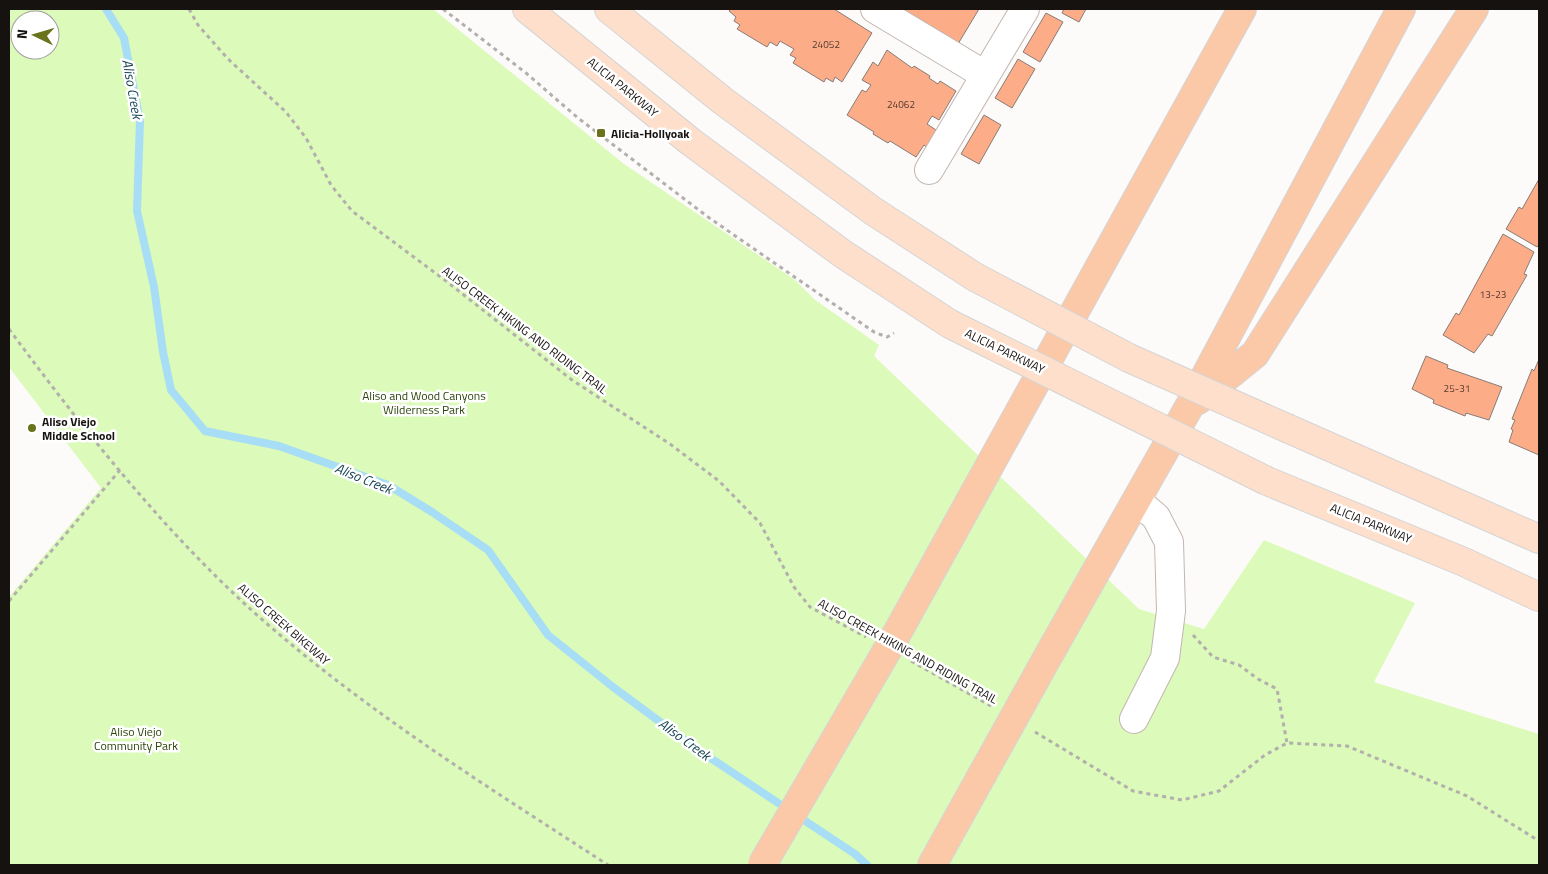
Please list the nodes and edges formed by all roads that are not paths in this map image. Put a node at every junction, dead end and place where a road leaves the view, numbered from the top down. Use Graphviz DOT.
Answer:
graph roads {
  1 [pos="527,9"];
  2 [pos="609,9"];
  3 [pos="875,9"];
  4 [pos="1025,9"];
  5 [pos="1229,9"];
  6 [pos="1242,9"];
  7 [pos="1401,9"];
  8 [pos="1472,12"];
  9 [pos="984,76"];
  10 [pos="929,170"];
  11 [pos="1150,178"];
  12 [pos="1189,407"];
  13 [pos="1137,501"];
  14 [pos="1539,539"];
  15 [pos="1539,597"];
  16 [pos="1134,719"];
  17 [pos="762,865"];
  18 [pos="932,865"];
  1 -- 15 [label="main road, ALICIA PARKWAY, bridge"];
  2 -- 14 [label="main road, bridge"];
  3 -- 9 [label="lane"];
  4 -- 9 [label="lane"];
  5 -- 11 [label="highway"];
  6 -- 11 [label="highway"];
  7 -- 12 [label="highway"];
  8 -- 12 [label="highway"];
  9 -- 10 [label="lane"];
  11 -- 17 [label="highway, bridge"];
  12 -- 13 [label="highway"];
  13 -- 16 [label="lane"];
  13 -- 18 [label="highway, bridge"];
}
